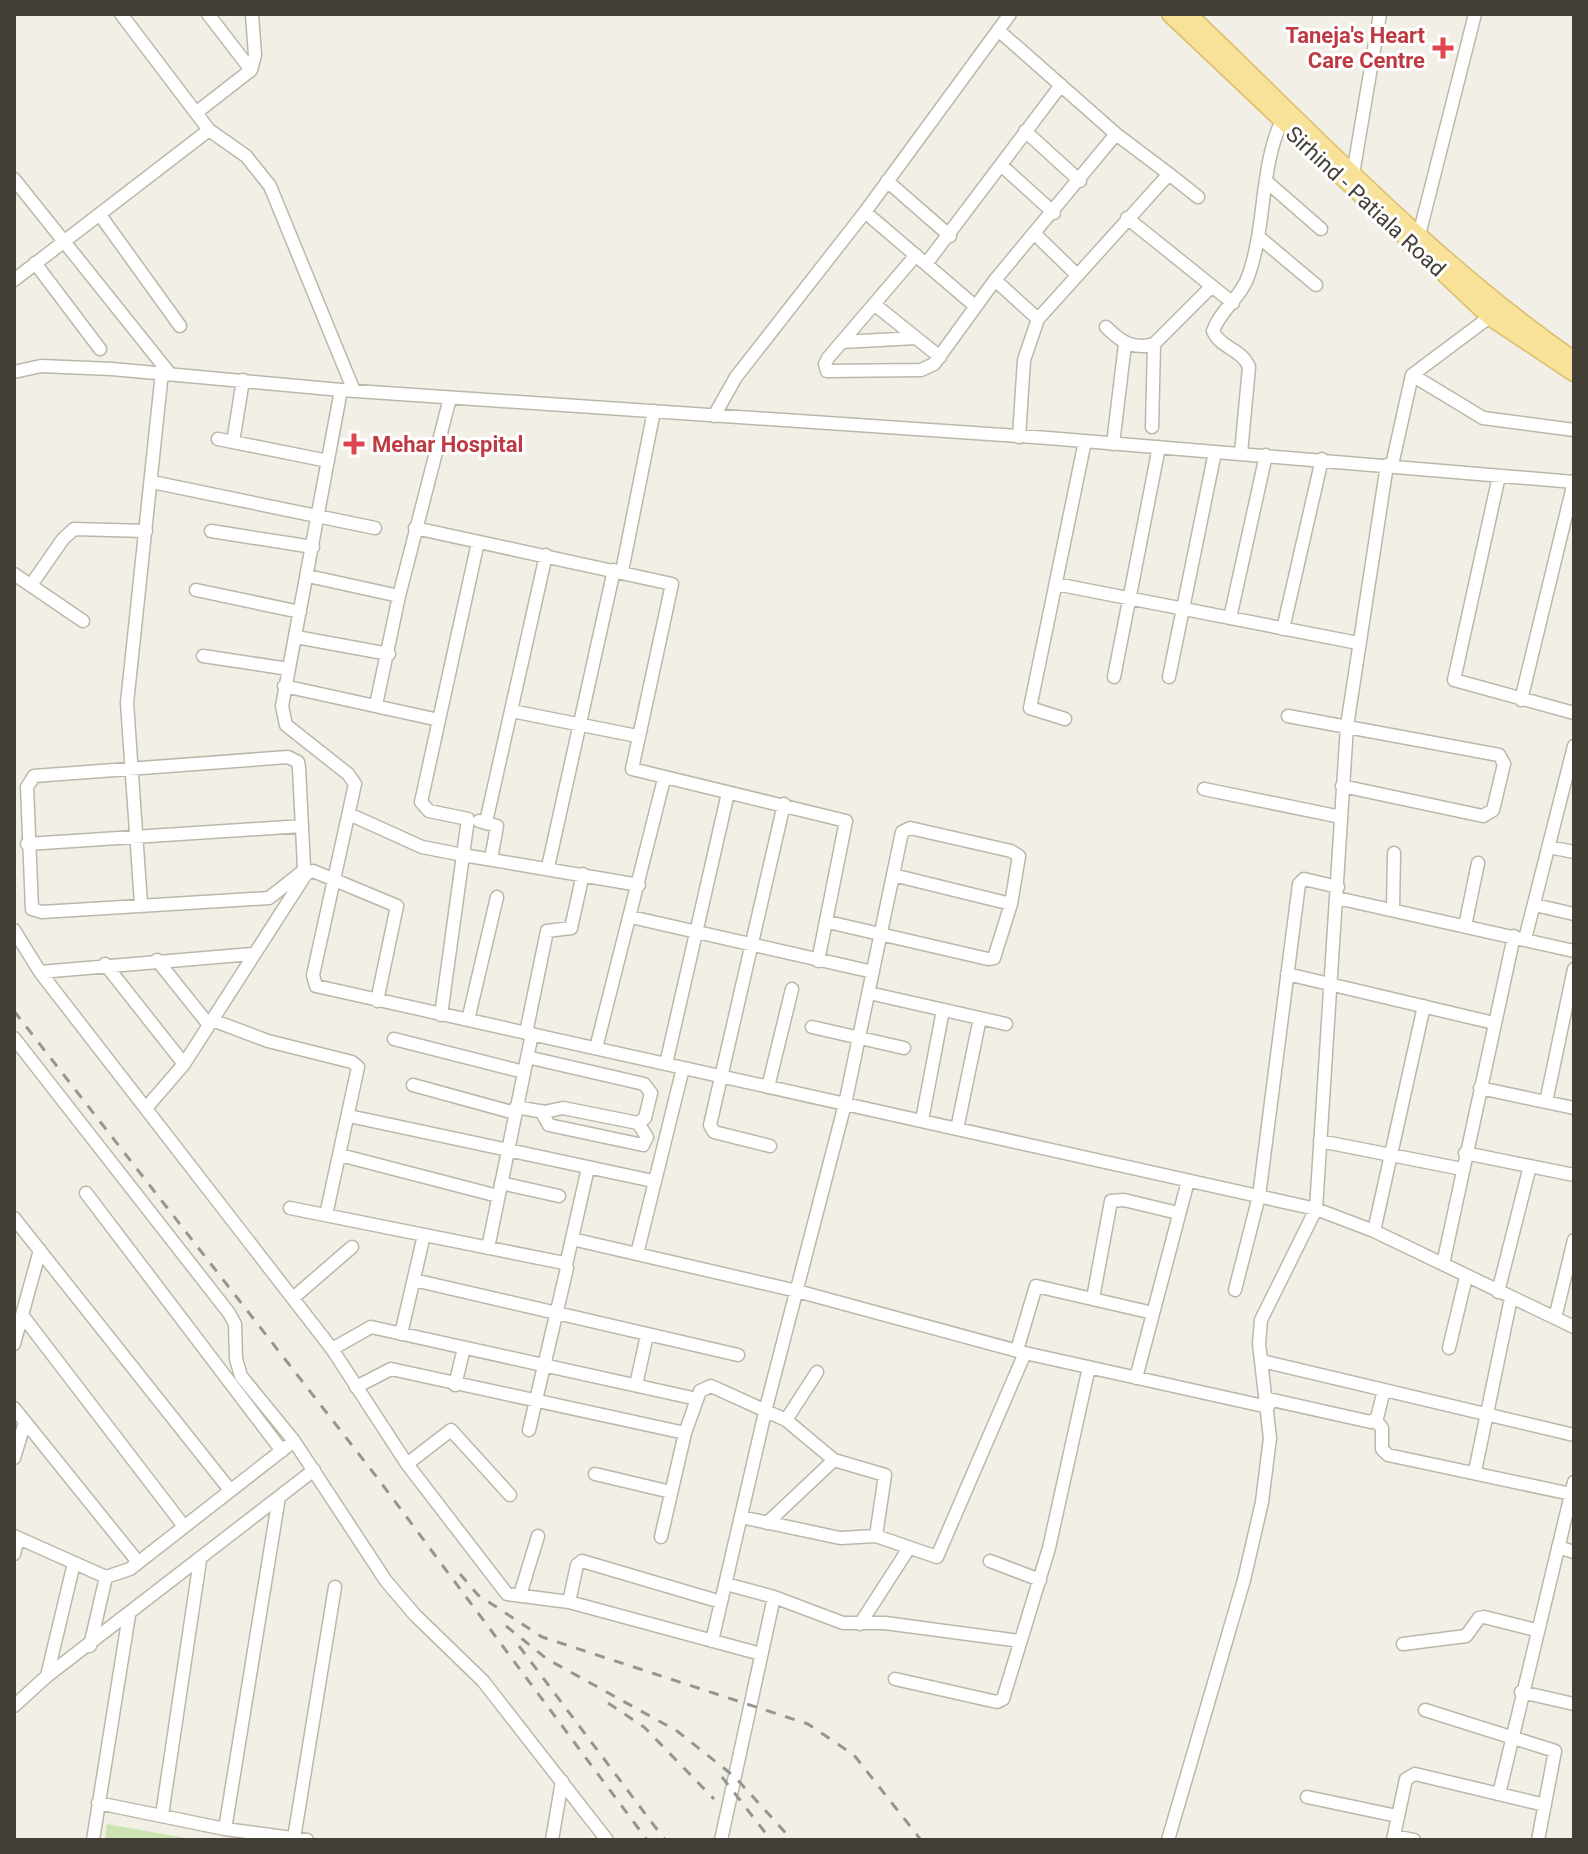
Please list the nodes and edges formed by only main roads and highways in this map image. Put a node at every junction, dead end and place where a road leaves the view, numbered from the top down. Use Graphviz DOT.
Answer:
graph roads {
  1 [pos="1170,14"];
  2 [pos="1188,14"];
  3 [pos="1496,312"];
  4 [pos="1574,360"];
  5 [pos="1574,373"];
  1 -- 3 [label="main road, Sirhind - Patiala Road"];
  2 -- 3 [label="main road"];
  3 -- 4 [label="main road"];
  3 -- 5 [label="main road, Sirhind - Patiala Road"];
}
